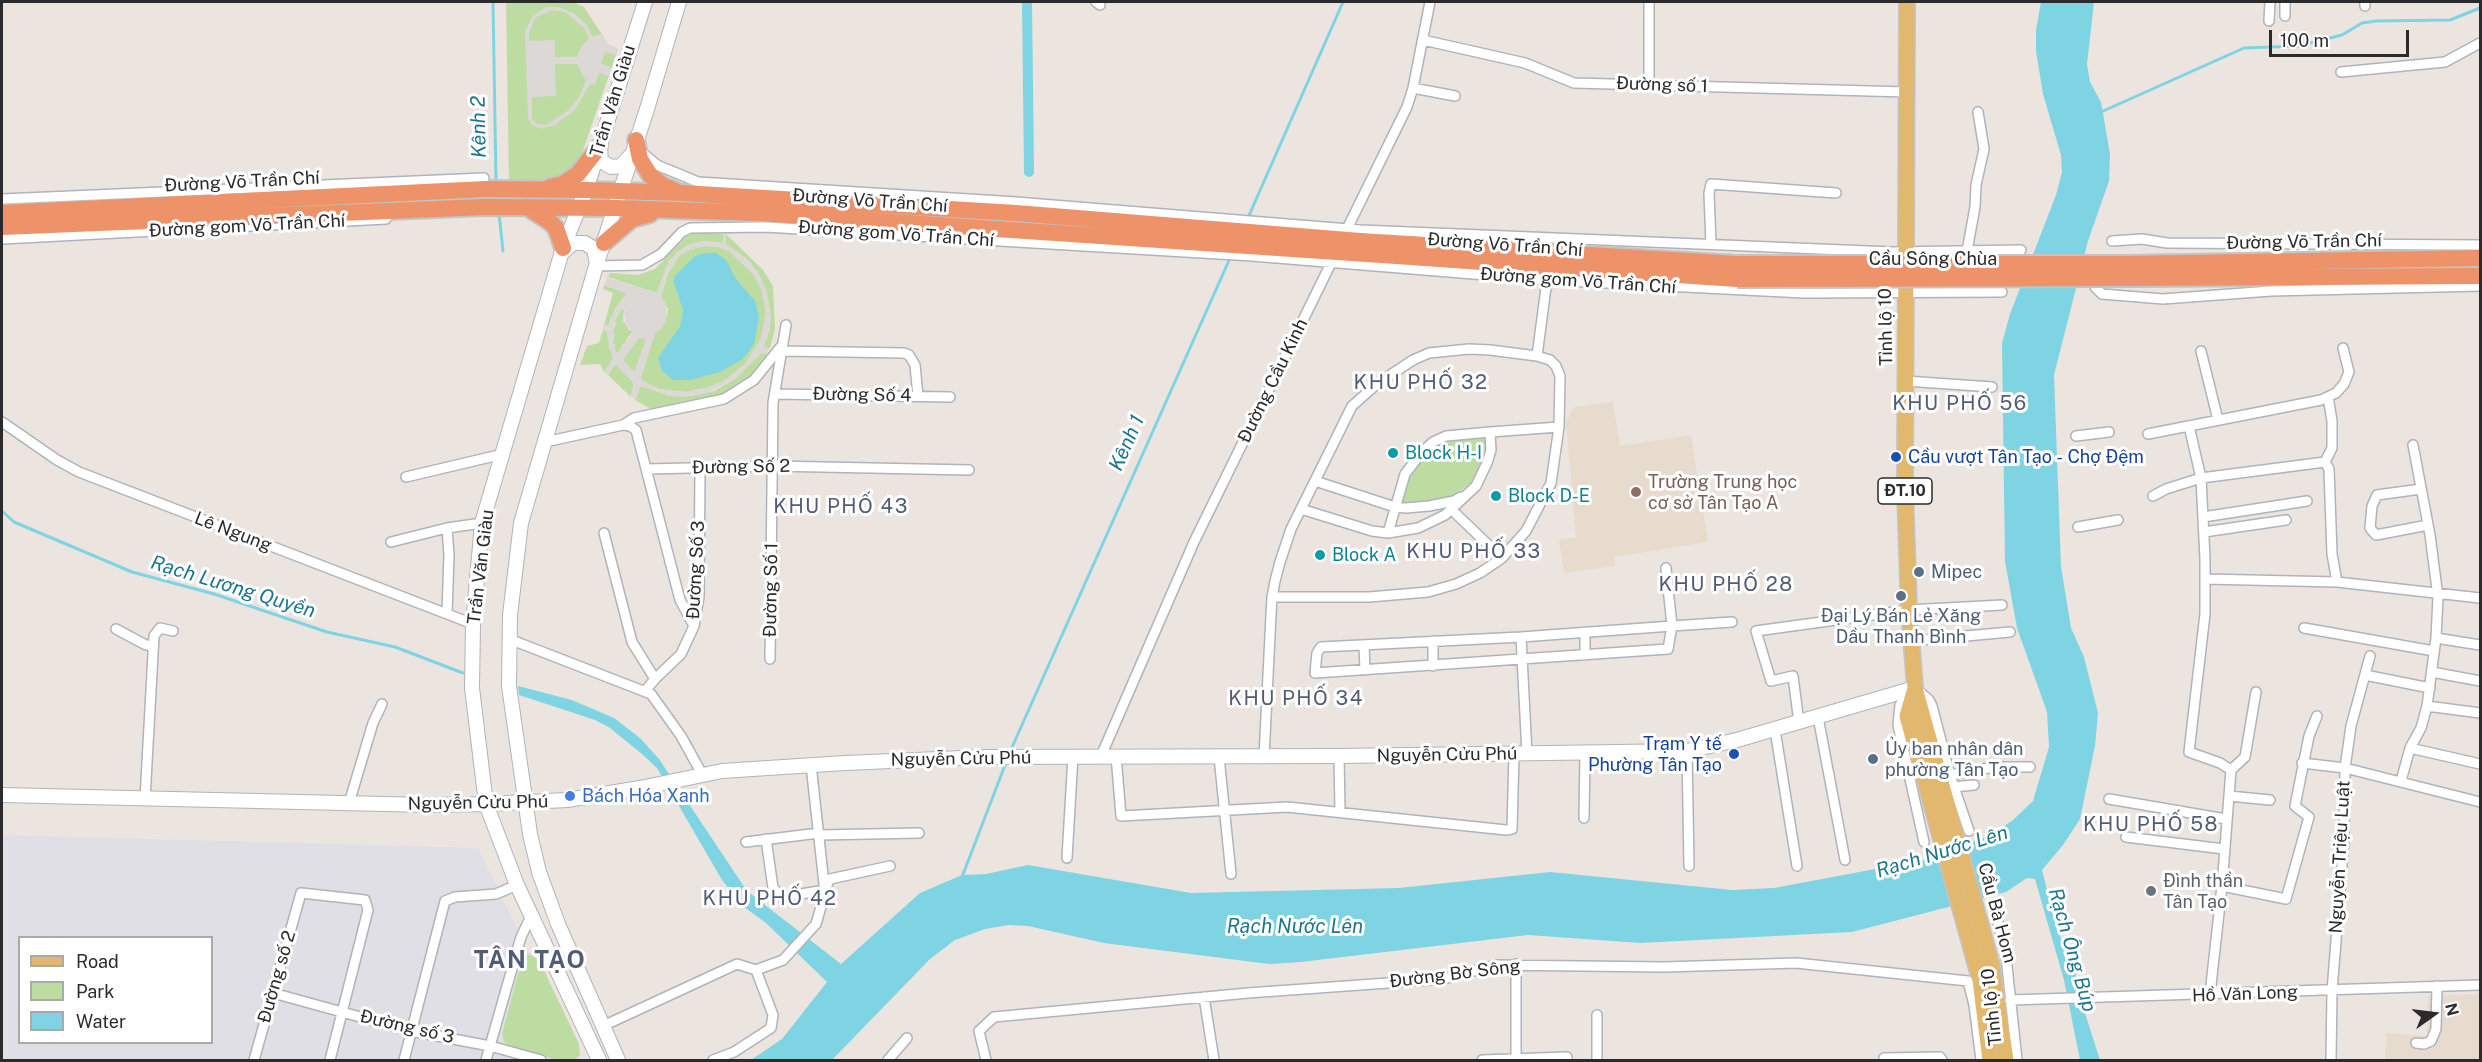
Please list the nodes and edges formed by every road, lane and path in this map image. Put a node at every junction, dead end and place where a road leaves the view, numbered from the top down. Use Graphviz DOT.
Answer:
graph roads {
  1 [pos="645,2"];
  2 [pos="679,2"];
  3 [pos="1430,2"];
  4 [pos="1649,2"];
  5 [pos="1907,2"];
  6 [pos="2270,2"];
  7 [pos="2285,2"];
  8 [pos="2285,15"];
  9 [pos="2270,21"];
  10 [pos="1423,40"];
  11 [pos="2481,43"];
  12 [pos="2341,72"];
  13 [pos="1649,85"];
  14 [pos="1413,88"];
  15 [pos="1907,92"];
  16 [pos="1455,96"];
  17 [pos="1978,112"];
  18 [pos="600,145"];
  19 [pos="634,147"];
  20 [pos="527,189"];
  21 [pos="586,190"];
  22 [pos="621,191"];
  23 [pos="303,192"];
  24 [pos="682,193"];
  25 [pos="1836,193"];
  26 [pos="2,199"];
  27 [pos="524,207"];
  28 [pos="579,208"];
  29 [pos="616,208"];
  30 [pos="667,210"];
  31 [pos="484,211"];
  32 [pos="2,213"];
  33 [pos="762,220"];
  34 [pos="2,227"];
  35 [pos="1268,234"];
  36 [pos="1213,236"];
  37 [pos="2,239"];
  38 [pos="2112,242"];
  39 [pos="604,243"];
  40 [pos="1711,244"];
  41 [pos="2481,245"];
  42 [pos="1340,246"];
  43 [pos="2020,250"];
  44 [pos="563,251"];
  45 [pos="1967,251"];
  46 [pos="1905,252"];
  47 [pos="2481,258"];
  48 [pos="596,266"];
  49 [pos="1737,271"];
  50 [pos="2128,271"];
  51 [pos="2481,276"];
  52 [pos="1547,280"];
  53 [pos="2095,286"];
  54 [pos="2481,286"];
  55 [pos="2002,292"];
  56 [pos="1905,294"];
  57 [pos="786,325"];
  58 [pos="783,347"];
  59 [pos="2343,348"];
  60 [pos="2200,351"];
  61 [pos="1537,356"];
  62 [pos="1906,381"];
  63 [pos="1992,387"];
  64 [pos="774,394"];
  65 [pos="918,396"];
  66 [pos="2328,396"];
  67 [pos="950,397"];
  68 [pos="2218,420"];
  69 [pos="2,422"];
  70 [pos="623,425"];
  71 [pos="2189,426"];
  72 [pos="1559,427"];
  73 [pos="1490,432"];
  74 [pos="2109,432"];
  75 [pos="2148,434"];
  76 [pos="2076,436"];
  77 [pos="545,442"];
  78 [pos="2413,445"];
  79 [pos="503,454"];
  80 [pos="2325,462"];
  81 [pos="773,466"];
  82 [pos="700,467"];
  83 [pos="647,469"];
  84 [pos="969,470"];
  85 [pos="406,477"];
  86 [pos="2202,478"];
  87 [pos="1315,481"];
  88 [pos="2421,489"];
  89 [pos="1471,492"];
  90 [pos="2152,496"];
  91 [pos="2307,501"];
  92 [pos="1395,507"];
  93 [pos="1300,509"];
  94 [pos="1452,510"];
  95 [pos="2204,517"];
  96 [pos="2118,520"];
  97 [pos="2286,520"];
  98 [pos="482,523"];
  99 [pos="2428,525"];
  100 [pos="2078,527"];
  101 [pos="447,528"];
  102 [pos="2204,532"];
  103 [pos="604,533"];
  104 [pos="1388,533"];
  105 [pos="391,542"];
  106 [pos="1502,558"];
  107 [pos="1666,568"];
  108 [pos="2205,579"];
  109 [pos="2337,582"];
  110 [pos="2437,593"];
  111 [pos="1272,597"];
  112 [pos="2481,598"];
  113 [pos="2002,604"];
  114 [pos="1909,610"];
  115 [pos="447,614"];
  116 [pos="1732,622"];
  117 [pos="473,624"];
  118 [pos="694,626"];
  119 [pos="1672,626"];
  120 [pos="2304,628"];
  121 [pos="116,629"];
  122 [pos="173,631"];
  123 [pos="1586,632"];
  124 [pos="2010,632"];
  125 [pos="1521,637"];
  126 [pos="2436,638"];
  127 [pos="509,639"];
  128 [pos="1432,641"];
  129 [pos="1911,641"];
  130 [pos="1364,645"];
  131 [pos="2481,645"];
  132 [pos="153,647"];
  133 [pos="2434,651"];
  134 [pos="1584,655"];
  135 [pos="2370,656"];
  136 [pos="770,659"];
  137 [pos="1522,660"];
  138 [pos="1433,666"];
  139 [pos="1365,670"];
  140 [pos="2432,672"];
  141 [pos="2365,675"];
  142 [pos="655,679"];
  143 [pos="2481,681"];
  144 [pos="1915,688"];
  145 [pos="2430,688"];
  146 [pos="645,691"];
  147 [pos="2256,692"];
  148 [pos="382,704"];
  149 [pos="2427,706"];
  150 [pos="1913,712"];
  151 [pos="2481,713"];
  152 [pos="2316,716"];
  153 [pos="1818,717"];
  154 [pos="1799,723"];
  155 [pos="1775,730"];
  156 [pos="2410,748"];
  157 [pos="1687,751"];
  158 [pos="1585,753"];
  159 [pos="1521,754"];
  160 [pos="1073,756"];
  161 [pos="1101,756"];
  162 [pos="1116,756"];
  163 [pos="1339,756"];
  164 [pos="1220,757"];
  165 [pos="1264,757"];
  166 [pos="2302,763"];
  167 [pos="2481,764"];
  168 [pos="811,765"];
  169 [pos="2030,767"];
  170 [pos="2345,768"];
  171 [pos="2231,770"];
  172 [pos="702,774"];
  173 [pos="1950,775"];
  174 [pos="2401,780"];
  175 [pos="1974,785"];
  176 [pos="1953,787"];
  177 [pos="2,795"];
  178 [pos="2229,796"];
  179 [pos="145,799"];
  180 [pos="2109,799"];
  181 [pos="2270,800"];
  182 [pos="350,802"];
  183 [pos="2481,802"];
  184 [pos="526,803"];
  185 [pos="486,804"];
  186 [pos="1225,811"];
  187 [pos="1340,811"];
  188 [pos="1584,818"];
  189 [pos="2226,819"];
  190 [pos="1969,831"];
  191 [pos="819,833"];
  192 [pos="919,833"];
  193 [pos="2126,837"];
  194 [pos="766,839"];
  195 [pos="746,842"];
  196 [pos="1924,842"];
  197 [pos="2224,849"];
  198 [pos="1067,858"];
  199 [pos="1845,860"];
  200 [pos="890,866"];
  201 [pos="1689,866"];
  202 [pos="1797,866"];
  203 [pos="1231,873"];
  204 [pos="517,885"];
  205 [pos="2222,886"];
  206 [pos="826,888"];
  207 [pos="1996,914"];
  208 [pos="531,916"];
  209 [pos="1516,964"];
  210 [pos="756,970"];
  211 [pos="1968,981"];
  212 [pos="2481,985"];
  213 [pos="2437,986"];
  214 [pos="2332,991"];
  215 [pos="273,993"];
  216 [pos="2210,994"];
  217 [pos="1204,997"];
  218 [pos="2010,1000"];
  219 [pos="343,1012"];
  220 [pos="1597,1015"];
  221 [pos="603,1026"];
  222 [pos="411,1031"];
  223 [pos="907,1038"];
  224 [pos="2416,1043"];
  225 [pos="490,1046"];
  226 [pos="1567,1058"];
  227 [pos="1884,1058"];
  228 [pos="1516,1059"];
  229 [pos="254,1060"];
  230 [pos="330,1060"];
  231 [pos="404,1060"];
  232 [pos="486,1060"];
  233 [pos="541,1060"];
  234 [pos="599,1060"];
  235 [pos="618,1060"];
  236 [pos="713,1060"];
  237 [pos="888,1060"];
  238 [pos="986,1060"];
  239 [pos="1214,1060"];
  240 [pos="1482,1060"];
  241 [pos="1597,1060"];
  242 [pos="1942,1060"];
  243 [pos="1981,1060"];
  244 [pos="1990,1060"];
  245 [pos="2006,1060"];
  246 [pos="2017,1060"];
  247 [pos="2331,1060"];
  1 -- 18 [label="main road, Trần Văn Giàu"];
  2 -- 19 [label="main road, Trần Văn Giàu"];
  3 -- 10 [label="street, Đường Cầu Kinh"];
  4 -- 13 [label="street"];
  5 -- 15 [label="main road, Tỉnh lộ 10 / ĐT.10"];
  6 -- 9 [label="street"];
  7 -- 8 [label="street"];
  10 -- 13 [label="street, Đường số 1"];
  10 -- 14 [label="street, Đường Cầu Kinh"];
  11 -- 12 [label="street"];
  13 -- 15 [label="street, Đường số 1"];
  14 -- 16 [label="street"];
  14 -- 42 [label="street, Đường Cầu Kinh"];
  15 -- 46 [label="main road, Tỉnh lộ 10 / ĐT.10"];
  17 -- 45 [label="street"];
  18 -- 19 [label="main road"];
  18 -- 20 [label="highway"];
  18 -- 21 [label="main road, Trần Văn Giàu"];
  19 -- 22 [label="main road, Trần Văn Giàu"];
  19 -- 24 [label="highway"];
  19 -- 36 [label="street"];
  20 -- 21 [label="highway, Đường Võ Trần Chí"];
  20 -- 23 [label="highway, Đường Võ Trần Chí"];
  21 -- 22 [label="highway, Đường Võ Trần Chí"];
  21 -- 28 [label="main road, Trần Văn Giàu"];
  22 -- 24 [label="highway, Đường Võ Trần Chí"];
  22 -- 29 [label="main road, Trần Văn Giàu"];
  23 -- 26 [label="street, Đường gom Võ Trần Chí"];
  23 -- 32 [label="highway, Đường Võ Trần Chí"];
  24 -- 36 [label="highway, Đường Võ Trần Chí"];
  25 -- 40 [label="street"];
  27 -- 28 [label="highway, Đường Võ Trần Chí"];
  27 -- 31 [label="highway, Đường Võ Trần Chí"];
  27 -- 44 [label="highway"];
  28 -- 29 [label="highway, Đường Võ Trần Chí"];
  28 -- 44 [label="main road, Trần Văn Giàu"];
  29 -- 30 [label="highway, Đường Võ Trần Chí"];
  29 -- 39 [label="main road, Trần Văn Giàu"];
  30 -- 33 [label="highway, Đường Võ Trần Chí"];
  30 -- 39 [label="highway"];
  31 -- 34 [label="highway, Đường Võ Trần Chí"];
  31 -- 37 [label="street, Đường gom Võ Trần Chí"];
  31 -- 44 [label="street, Đường gom Võ Trần Chí"];
  33 -- 36 [label="highway, Đường Võ Trần Chí"];
  33 -- 48 [label="street"];
  35 -- 36 [label="highway, Đường Võ Trần Chí"];
  35 -- 36 [label="street, Đường gom Võ Trần Chí"];
  35 -- 42 [label="highway, Đường Võ Trần Chí"];
  35 -- 42 [label="street, Đường gom Võ Trần Chí"];
  36 -- 42 [label="street, Đường gom Võ Trần Chí"];
  38 -- 41 [label="street"];
  39 -- 48 [label="main road, Trần Văn Giàu"];
  40 -- 42 [label="street, Đường gom Võ Trần Chí"];
  40 -- 46 [label="street, Đường gom Võ Trần Chí"];
  42 -- 49 [label="highway, Đường Võ Trần Chí"];
  42 -- 52 [label="street, Đường gom Võ Trần Chí"];
  42 -- 161 [label="street, Đường Cầu Kinh"];
  43 -- 45 [label="street, Đường gom Võ Trần Chí"];
  44 -- 48 [label="main road"];
  44 -- 79 [label="main road, Trần Văn Giàu"];
  45 -- 46 [label="street, Đường gom Võ Trần Chí"];
  46 -- 56 [label="main road, Tỉnh lộ 10 / ĐT.10"];
  47 -- 50 [label="highway, Đường Võ Trần Chí"];
  48 -- 77 [label="main road, Trần Văn Giàu"];
  49 -- 50 [label="highway, Cầu Sông Chùa, bridge"];
  50 -- 51 [label="highway, Đường Võ Trần Chí"];
  52 -- 56 [label="street, Đường gom Võ Trần Chí"];
  52 -- 61 [label="street"];
  53 -- 54 [label="street"];
  55 -- 56 [label="street, Đường gom Võ Trần Chí"];
  56 -- 62 [label="main road, Tỉnh lộ 10 / ĐT.10"];
  57 -- 58 [label="street, Đường Số 1"];
  58 -- 64 [label="street, Đường Số 1"];
  58 -- 65 [label="street"];
  58 -- 70 [label="street"];
  59 -- 66 [label="street"];
  60 -- 68 [label="street"];
  61 -- 72 [label="street"];
  61 -- 87 [label="street"];
  62 -- 63 [label="street"];
  62 -- 114 [label="main road, Tỉnh lộ 10 / ĐT.10"];
  64 -- 65 [label="street, Đường Số 4"];
  64 -- 81 [label="street, Đường Số 1"];
  65 -- 67 [label="street, Đường Số 4"];
  66 -- 68 [label="street"];
  66 -- 80 [label="street"];
  68 -- 71 [label="street"];
  69 -- 115 [label="street, Lê Ngung"];
  70 -- 77 [label="street"];
  70 -- 83 [label="street"];
  71 -- 75 [label="street"];
  71 -- 86 [label="street"];
  72 -- 73 [label="street"];
  72 -- 106 [label="street"];
  73 -- 89 [label="street"];
  73 -- 92 [label="street"];
  74 -- 76 [label="street"];
  77 -- 127 [label="main road, Trần Văn Giàu"];
  78 -- 88 [label="street"];
  79 -- 85 [label="street"];
  79 -- 98 [label="main road, Trần Văn Giàu"];
  80 -- 86 [label="street"];
  80 -- 109 [label="street"];
  81 -- 82 [label="street, Đường Số 2"];
  81 -- 84 [label="street, Đường Số 2"];
  81 -- 136 [label="street, Đường Số 1"];
  82 -- 83 [label="street, Đường Số 2"];
  82 -- 118 [label="street, Đường Số 3"];
  83 -- 118 [label="street"];
  86 -- 90 [label="street"];
  86 -- 95 [label="street"];
  87 -- 92 [label="street"];
  87 -- 93 [label="street"];
  88 -- 99 [label="street"];
  88 -- 99 [label="street"];
  89 -- 92 [label="street"];
  89 -- 94 [label="street"];
  91 -- 95 [label="street"];
  92 -- 104 [label="street"];
  93 -- 104 [label="street"];
  93 -- 111 [label="street"];
  94 -- 104 [label="street"];
  94 -- 106 [label="street"];
  95 -- 102 [label="street"];
  96 -- 100 [label="street"];
  97 -- 102 [label="street"];
  98 -- 101 [label="street"];
  98 -- 117 [label="main road, Trần Văn Giàu"];
  99 -- 110 [label="street"];
  101 -- 105 [label="street"];
  101 -- 115 [label="street"];
  102 -- 108 [label="street"];
  103 -- 142 [label="street"];
  106 -- 111 [label="street"];
  107 -- 119 [label="street"];
  108 -- 109 [label="street"];
  108 -- 171 [label="street"];
  109 -- 110 [label="street"];
  110 -- 112 [label="street"];
  110 -- 126 [label="street"];
  111 -- 165 [label="street"];
  113 -- 114 [label="street"];
  114 -- 129 [label="main road, Tỉnh lộ 10 / ĐT.10"];
  114 -- 154 [label="street"];
  115 -- 117 [label="street, Lê Ngung"];
  116 -- 119 [label="street"];
  117 -- 185 [label="main road, Trần Văn Giàu"];
  118 -- 142 [label="street, Đường Số 3"];
  119 -- 123 [label="street"];
  119 -- 134 [label="street"];
  120 -- 133 [label="street"];
  121 -- 132 [label="street"];
  122 -- 132 [label="street"];
  123 -- 125 [label="street"];
  123 -- 134 [label="street"];
  124 -- 129 [label="street"];
  125 -- 128 [label="street"];
  125 -- 137 [label="street"];
  126 -- 131 [label="street"];
  126 -- 133 [label="street"];
  127 -- 146 [label="street"];
  127 -- 184 [label="main road, Trần Văn Giàu"];
  128 -- 130 [label="street"];
  128 -- 138 [label="street"];
  129 -- 144 [label="main road, Tỉnh lộ 10 / ĐT.10"];
  130 -- 139 [label="street"];
  130 -- 139 [label="street"];
  132 -- 179 [label="street"];
  133 -- 140 [label="street"];
  134 -- 137 [label="street"];
  135 -- 141 [label="street, Nguyễn Triệu Luật"];
  137 -- 138 [label="street"];
  137 -- 159 [label="street"];
  138 -- 139 [label="street"];
  140 -- 143 [label="street"];
  140 -- 145 [label="street"];
  141 -- 145 [label="street"];
  141 -- 170 [label="street, Nguyễn Triệu Luật"];
  142 -- 146 [label="street, Đường Số 3"];
  144 -- 150 [label="main road, Tỉnh lộ 10 / ĐT.10"];
  144 -- 153 [label="main road, Nguyễn Cửu Phú"];
  144 -- 173 [label="street"];
  144 -- 196 [label="street"];
  145 -- 149 [label="street"];
  146 -- 172 [label="street"];
  147 -- 171 [label="street"];
  148 -- 182 [label="street"];
  149 -- 151 [label="street"];
  149 -- 156 [label="street"];
  150 -- 244 [label="main road, Cầu Bà Hom"];
  150 -- 245 [label="main road, Cầu Bà Hom"];
  152 -- 166 [label="street"];
  153 -- 154 [label="main road, Nguyễn Cửu Phú"];
  153 -- 199 [label="street"];
  154 -- 155 [label="main road, Nguyễn Cửu Phú"];
  155 -- 157 [label="main road, Nguyễn Cửu Phú"];
  155 -- 202 [label="street"];
  156 -- 167 [label="street"];
  156 -- 174 [label="street"];
  157 -- 158 [label="main road, Nguyễn Cửu Phú"];
  157 -- 201 [label="street"];
  158 -- 159 [label="main road, Nguyễn Cửu Phú"];
  158 -- 188 [label="street"];
  159 -- 163 [label="main road, Nguyễn Cửu Phú"];
  159 -- 187 [label="street"];
  160 -- 161 [label="main road, Nguyễn Cửu Phú"];
  160 -- 168 [label="main road, Nguyễn Cửu Phú"];
  160 -- 198 [label="street"];
  161 -- 162 [label="main road, Nguyễn Cửu Phú"];
  162 -- 164 [label="main road, Nguyễn Cửu Phú"];
  162 -- 186 [label="street"];
  163 -- 165 [label="main road, Nguyễn Cửu Phú"];
  163 -- 187 [label="street"];
  164 -- 165 [label="main road, Nguyễn Cửu Phú"];
  164 -- 186 [label="street"];
  166 -- 170 [label="street"];
  166 -- 205 [label="street"];
  168 -- 172 [label="main road, Nguyễn Cửu Phú"];
  168 -- 191 [label="street"];
  169 -- 173 [label="street"];
  170 -- 174 [label="street"];
  170 -- 214 [label="street, Nguyễn Triệu Luật"];
  171 -- 178 [label="street"];
  172 -- 184 [label="main road, Nguyễn Cửu Phú"];
  173 -- 176 [label="street"];
  174 -- 183 [label="street"];
  175 -- 176 [label="street"];
  176 -- 190 [label="street"];
  177 -- 179 [label="main road, Nguyễn Cửu Phú"];
  178 -- 181 [label="street"];
  178 -- 189 [label="street"];
  179 -- 182 [label="main road, Nguyễn Cửu Phú"];
  180 -- 189 [label="street"];
  182 -- 185 [label="main road, Nguyễn Cửu Phú"];
  184 -- 185 [label="main road, Nguyễn Cửu Phú"];
  184 -- 221 [label="main road, Trần Văn Giàu"];
  185 -- 204 [label="main road, Trần Văn Giàu"];
  186 -- 187 [label="street"];
  186 -- 203 [label="street"];
  189 -- 197 [label="street"];
  191 -- 192 [label="street"];
  191 -- 194 [label="street"];
  191 -- 206 [label="street"];
  193 -- 197 [label="street"];
  194 -- 195 [label="street"];
  194 -- 206 [label="street"];
  197 -- 205 [label="street"];
  200 -- 206 [label="street"];
  204 -- 208 [label="main road, Trần Văn Giàu"];
  204 -- 222 [label="street"];
  205 -- 216 [label="street"];
  206 -- 210 [label="street"];
  207 -- 218 [label="street, Tỉnh lộ 10"];
  208 -- 225 [label="street"];
  208 -- 234 [label="main road, Trần Văn Giàu"];
  209 -- 211 [label="street, Đường Bờ Sông"];
  209 -- 217 [label="street, Đường Bờ Sông"];
  209 -- 228 [label="street"];
  210 -- 221 [label="street"];
  210 -- 236 [label="street"];
  211 -- 243 [label="street, Tỉnh lộ 10"];
  212 -- 213 [label="street, Hồ Văn Long"];
  213 -- 214 [label="street, Hồ Văn Long"];
  213 -- 224 [label="street"];
  214 -- 216 [label="street, Hồ Văn Long"];
  214 -- 247 [label="street, Nguyễn Triệu Luật"];
  215 -- 219 [label="street, Đường số 3"];
  215 -- 219 [label="street, Đường số 2"];
  215 -- 229 [label="street, Đường số 2"];
  216 -- 218 [label="street, Hồ Văn Long"];
  217 -- 238 [label="street, Đường Bờ Sông"];
  217 -- 239 [label="street"];
  218 -- 246 [label="street, Tỉnh lộ 10"];
  219 -- 222 [label="street, Đường số 3"];
  219 -- 230 [label="street"];
  220 -- 241 [label="street"];
  221 -- 235 [label="main road, Trần Văn Giàu"];
  222 -- 225 [label="street, Đường số 3"];
  222 -- 231 [label="street"];
  223 -- 237 [label="street"];
  225 -- 232 [label="street"];
  225 -- 233 [label="street, Đường số 3"];
  226 -- 228 [label="street"];
  227 -- 242 [label="street"];
  228 -- 240 [label="street"];
}
